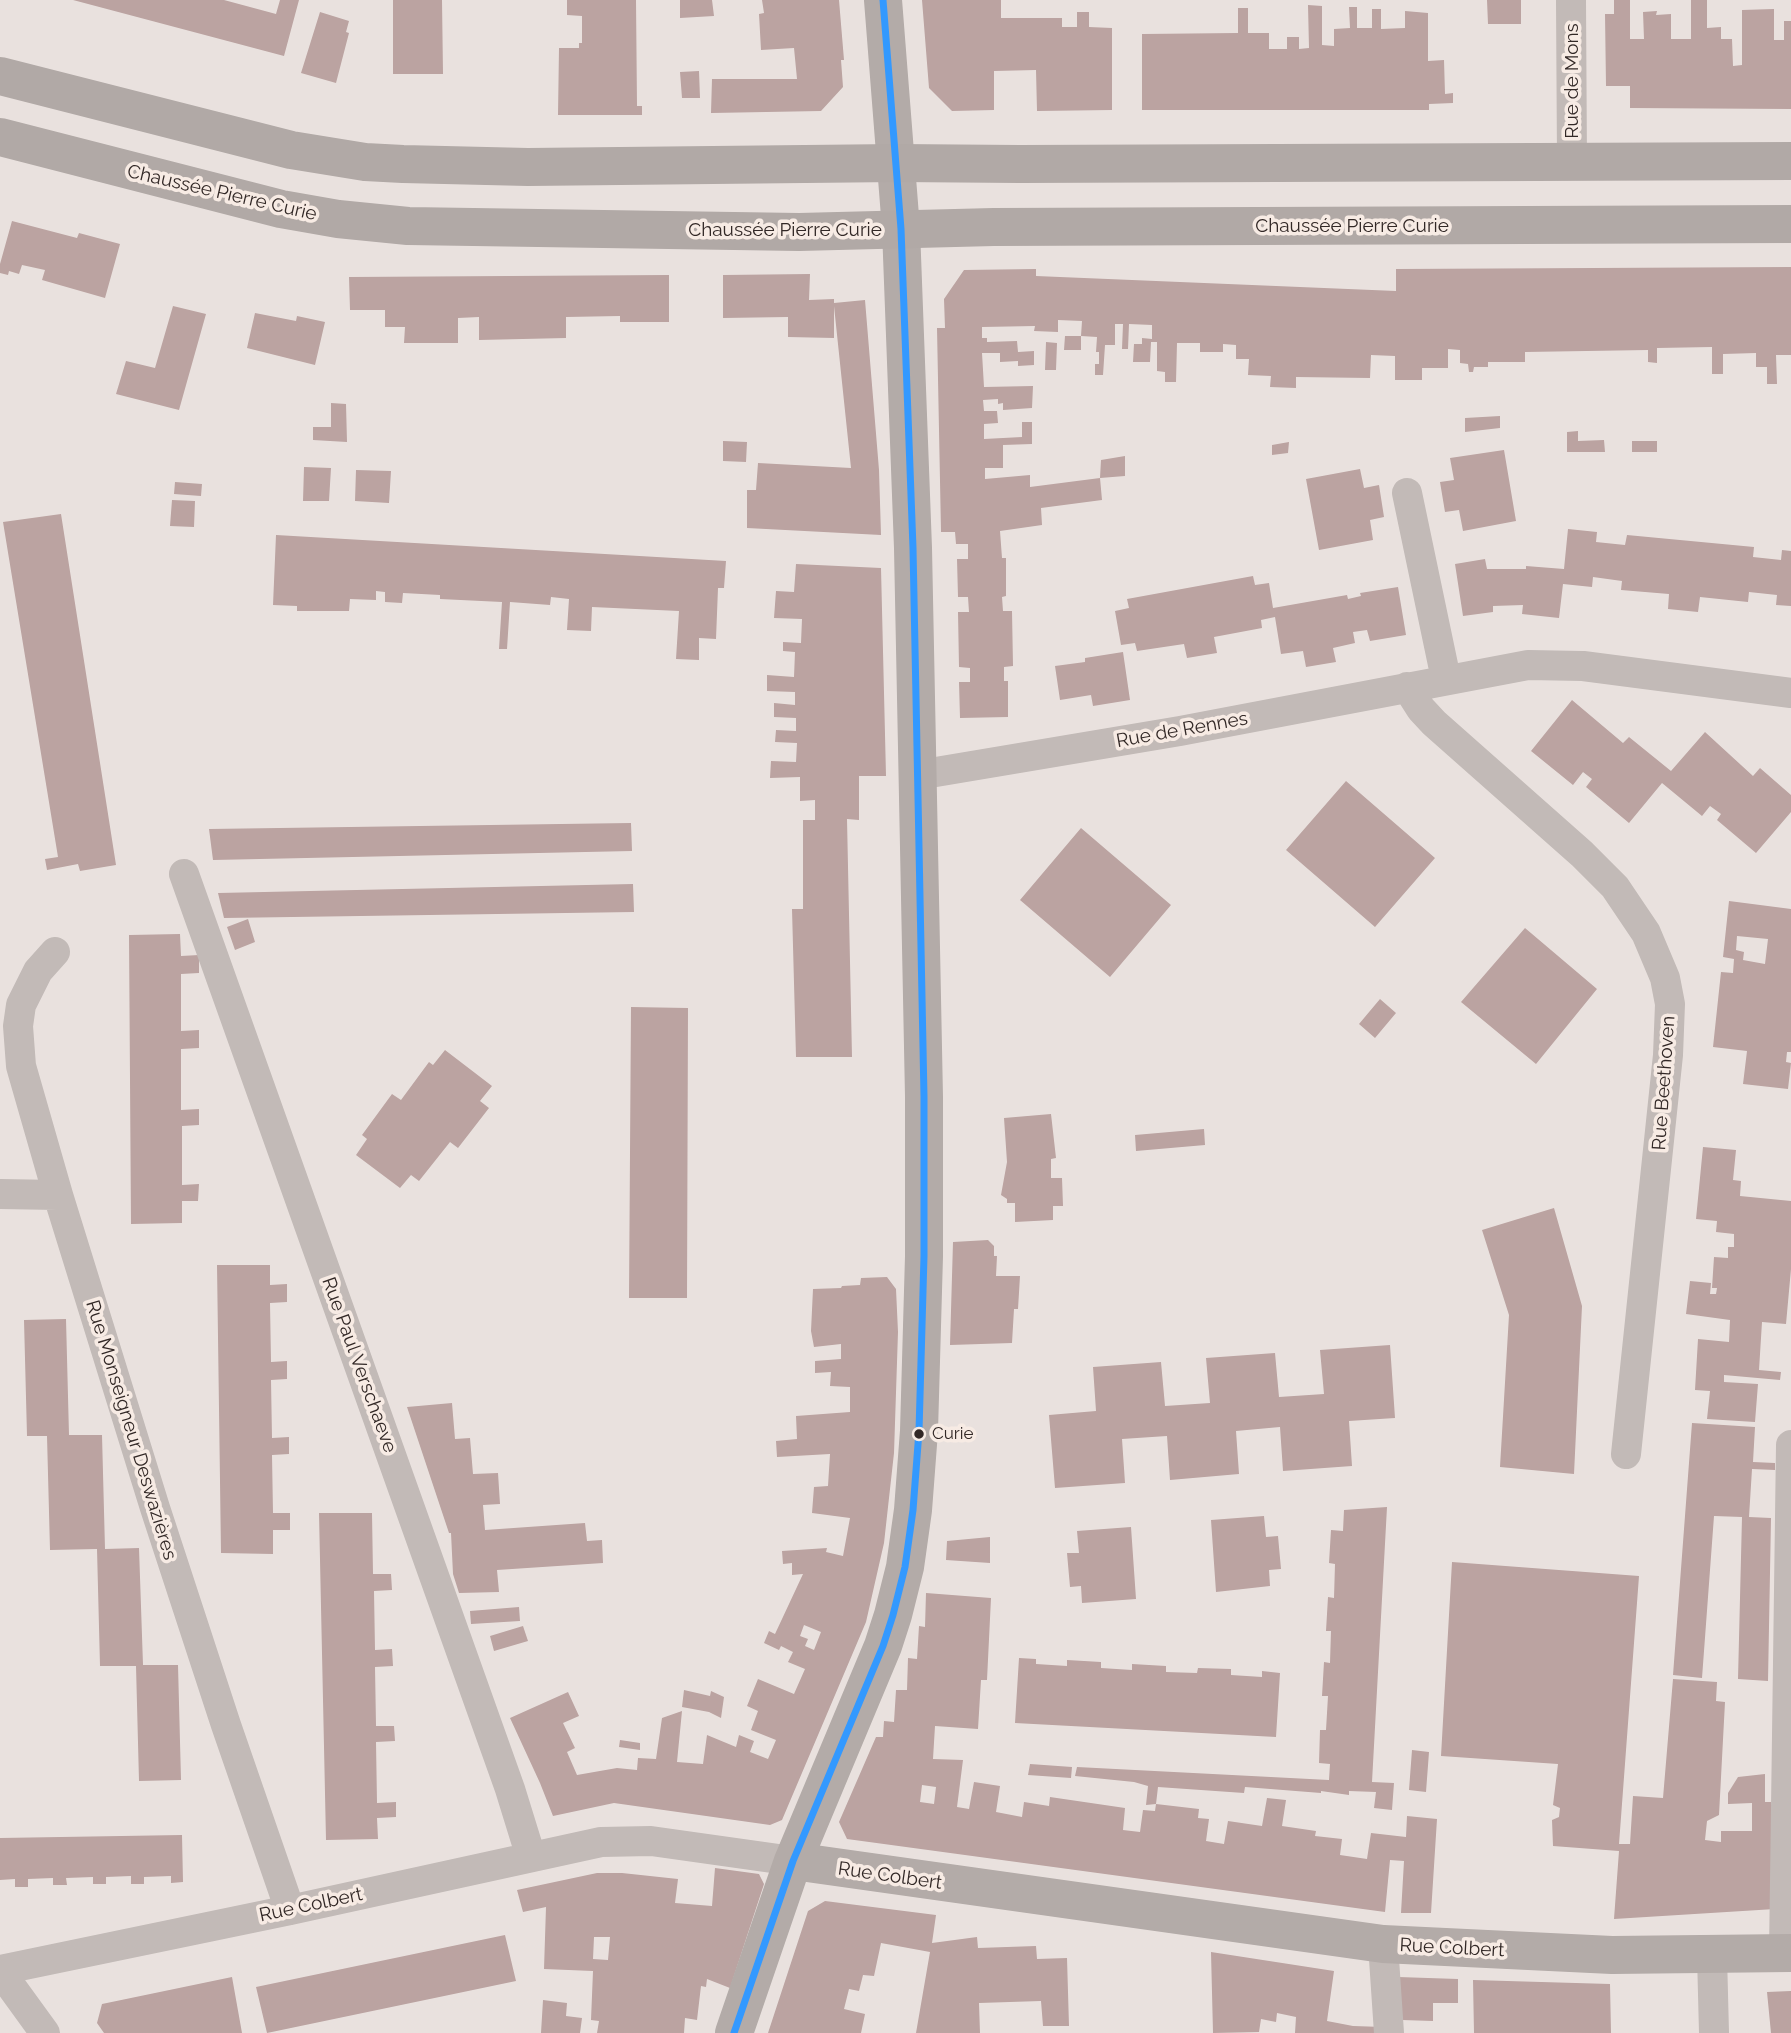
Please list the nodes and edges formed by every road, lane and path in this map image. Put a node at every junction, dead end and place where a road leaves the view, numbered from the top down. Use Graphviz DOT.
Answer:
graph roads {
  1 [pos="883,0"];
  2 [pos="1572,0"];
  3 [pos="0,76"];
  4 [pos="0,137"];
  5 [pos="1791,161"];
  6 [pos="1572,162"];
  7 [pos="897,163"];
  8 [pos="1791,224"];
  9 [pos="901,229"];
  10 [pos="1407,493"];
  11 [pos="1446,679"];
  12 [pos="1407,687"];
  13 [pos="1790,693"];
  14 [pos="918,775"];
  15 [pos="184,874"];
  16 [pos="55,952"];
  17 [pos="0,1194"];
  18 [pos="58,1195"];
  19 [pos="1791,1445"];
  20 [pos="1626,1454"];
  21 [pos="531,1857"];
  22 [pos="793,1861"];
  23 [pos="290,1910"];
  24 [pos="1383,1944"];
  25 [pos="1787,1953"];
  26 [pos="1712,1955"];
  27 [pos="0,1970"];
  28 [pos="44,2033"];
  29 [pos="734,2033"];
  30 [pos="1390,2033"];
  31 [pos="1714,2033"];
  1 -- 7 [label="street"];
  2 -- 6 [label="street, Rue de Mons"];
  3 -- 7 [label="main road"];
  4 -- 9 [label="main road, Chaussée Pierre Curie"];
  5 -- 6 [label="main road"];
  6 -- 7 [label="main road"];
  7 -- 9 [label="street"];
  8 -- 9 [label="main road, Chaussée Pierre Curie"];
  9 -- 14 [label="street"];
  10 -- 11 [label="street"];
  11 -- 12 [label="street, Rue de Rennes"];
  11 -- 13 [label="street, Rue de Rennes"];
  12 -- 14 [label="street, Rue de Rennes"];
  12 -- 20 [label="street, Rue Beethoven"];
  14 -- 22 [label="street"];
  15 -- 21 [label="street, Rue Paul Verschaeve"];
  16 -- 18 [label="street, Rue Monseigneur Deswazières"];
  17 -- 18 [label="street"];
  18 -- 23 [label="street, Rue Monseigneur Deswazières"];
  19 -- 25 [label="street"];
  21 -- 22 [label="street, Rue Colbert"];
  21 -- 23 [label="street, Rue Colbert"];
  22 -- 24 [label="street, Rue Colbert"];
  22 -- 29 [label="street"];
  23 -- 27 [label="street, Rue Colbert"];
  24 -- 26 [label="street, Rue Colbert"];
  24 -- 30 [label="street"];
  25 -- 26 [label="street, Rue Colbert"];
  26 -- 31 [label="street"];
  27 -- 28 [label="street"];
}
